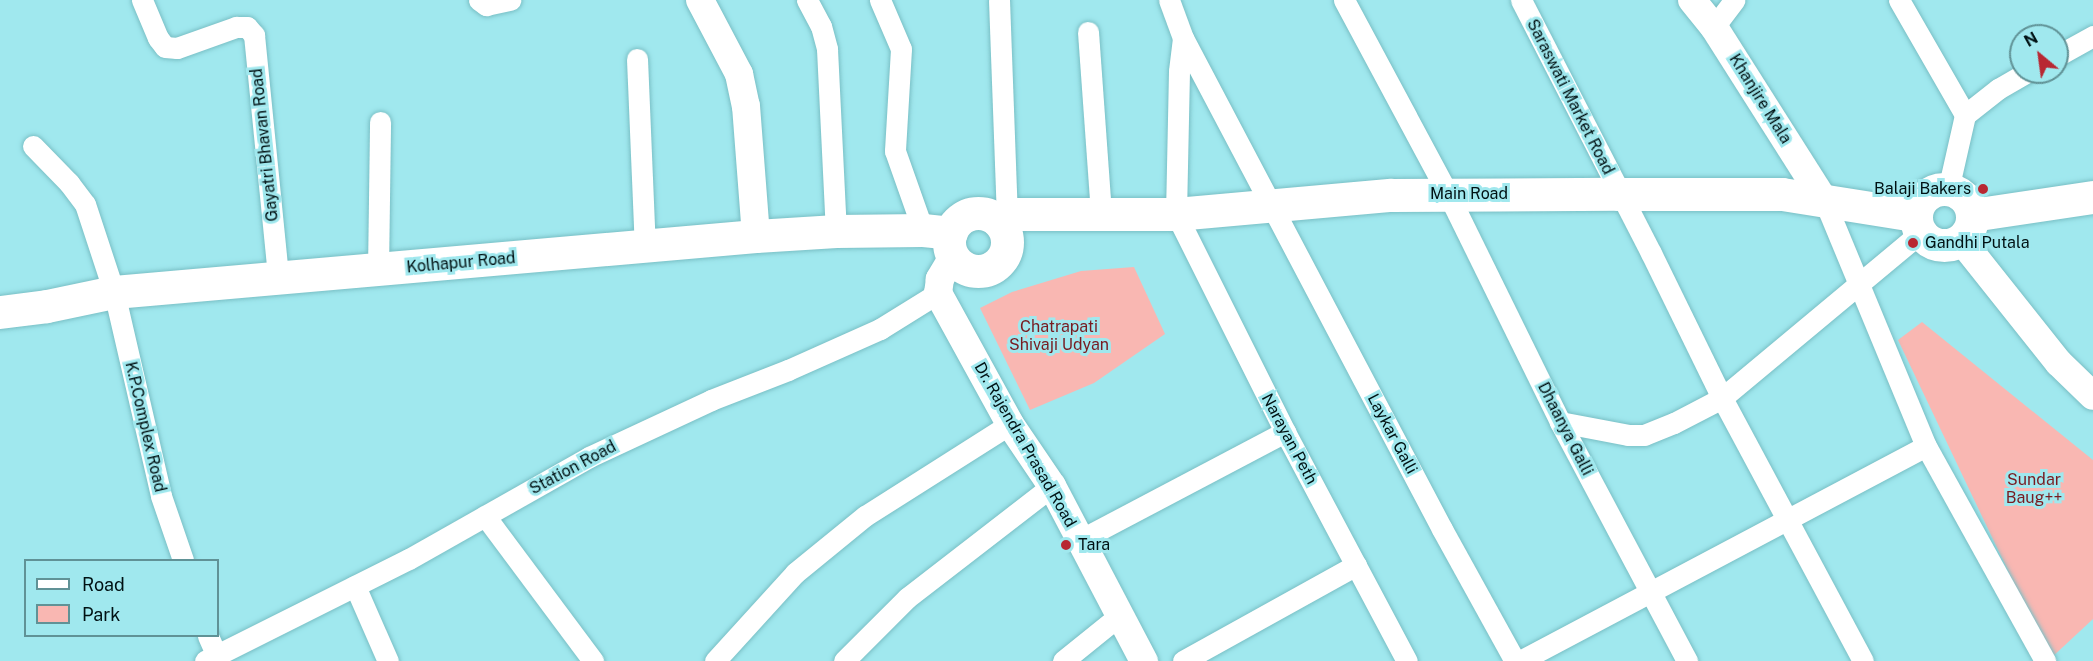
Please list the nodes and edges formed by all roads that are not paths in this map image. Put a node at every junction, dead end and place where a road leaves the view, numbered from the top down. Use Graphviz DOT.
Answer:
graph roads {
  1 [pos="142,0"];
  2 [pos="479,0"];
  3 [pos="510,0"];
  4 [pos="700,0"];
  5 [pos="807,0"];
  6 [pos="880,0"];
  7 [pos="999,0"];
  8 [pos="1168,0"];
  9 [pos="1344,0"];
  10 [pos="1521,0"];
  11 [pos="1692,0"];
  12 [pos="1734,0"];
  13 [pos="1899,0"];
  14 [pos="1714,27"];
  15 [pos="1088,32"];
  16 [pos="2093,36"];
  17 [pos="1183,38"];
  18 [pos="2069,49"];
  19 [pos="636,59"];
  20 [pos="2009,83"];
  21 [pos="1965,115"];
  22 [pos="380,122"];
  23 [pos="33,146"];
  24 [pos="1948,190"];
  25 [pos="1448,194"];
  26 [pos="1619,194"];
  27 [pos="2093,197"];
  28 [pos="1824,200"];
  29 [pos="1272,205"];
  30 [pos="1101,212"];
  31 [pos="1176,214"];
  32 [pos="1008,216"];
  33 [pos="1918,224"];
  34 [pos="1966,227"];
  35 [pos="836,231"];
  36 [pos="756,236"];
  37 [pos="942,240"];
  38 [pos="645,246"];
  39 [pos="378,270"];
  40 [pos="278,276"];
  41 [pos="1860,286"];
  42 [pos="114,292"];
  43 [pos="938,294"];
  44 [pos="0,312"];
  45 [pos="2093,396"];
  46 [pos="1722,398"];
  47 [pos="1560,422"];
  48 [pos="1010,424"];
  49 [pos="1285,432"];
  50 [pos="1926,446"];
  51 [pos="1052,486"];
  52 [pos="485,516"];
  53 [pos="1787,520"];
  54 [pos="1080,540"];
  55 [pos="182,559"];
  56 [pos="1356,565"];
  57 [pos="355,586"];
  58 [pos="1650,591"];
  59 [pos="1120,615"];
  60 [pos="208,637"];
  61 [pos="213,659"];
  62 [pos="388,661"];
  63 [pos="593,661"];
  64 [pos="716,661"];
  65 [pos="844,661"];
  66 [pos="1063,661"];
  67 [pos="1144,661"];
  68 [pos="1183,661"];
  69 [pos="1407,661"];
  70 [pos="1515,661"];
  71 [pos="1520,661"];
  72 [pos="1687,661"];
  73 [pos="1863,661"];
  74 [pos="2045,661"];
  1 -- 40 [label="street, Gayatri Bhavan Road"];
  2 -- 3 [label="street"];
  4 -- 36 [label="main road"];
  5 -- 35 [label="street"];
  6 -- 37 [label="street"];
  7 -- 32 [label="street"];
  8 -- 17 [label="street, Laykar Galli"];
  9 -- 25 [label="street, Dhaanya Galli"];
  10 -- 26 [label="street, Saraswati Market Road"];
  11 -- 14 [label="main road, Khanjire Mala"];
  12 -- 14 [label="street"];
  13 -- 21 [label="street"];
  14 -- 28 [label="main road, Khanjire Mala"];
  15 -- 30 [label="street"];
  16 -- 18 [label="street"];
  17 -- 29 [label="street, Laykar Galli"];
  17 -- 31 [label="street"];
  19 -- 38 [label="street"];
  20 -- 21 [label="street"];
  21 -- 24 [label="street"];
  22 -- 39 [label="street"];
  23 -- 42 [label="street, K.P.Complex Road"];
  24 -- 33 [label="main road"];
  24 -- 34 [label="main road"];
  25 -- 26 [label="main road, Main Road"];
  25 -- 29 [label="main road, Main Road"];
  25 -- 47 [label="street, Dhaanya Galli"];
  26 -- 28 [label="main road, Main Road"];
  26 -- 46 [label="street, Saraswati Market Road"];
  27 -- 34 [label="main road"];
  28 -- 33 [label="main road, Main Road"];
  28 -- 41 [label="street"];
  29 -- 31 [label="main road, Main Road"];
  29 -- 70 [label="street, Laykar Galli"];
  30 -- 31 [label="main road, Main Road"];
  30 -- 32 [label="main road, Main Road"];
  31 -- 49 [label="street, Narayan Peth"];
  32 -- 37 [label="main road"];
  32 -- 37 [label="main road"];
  33 -- 34 [label="main road"];
  33 -- 41 [label="street"];
  34 -- 45 [label="main road"];
  35 -- 36 [label="main road, Kolhapur Road"];
  35 -- 37 [label="main road, Kolhapur Road"];
  36 -- 38 [label="main road, Kolhapur Road"];
  37 -- 43 [label="main road"];
  38 -- 39 [label="main road, Kolhapur Road"];
  39 -- 40 [label="main road, Kolhapur Road"];
  40 -- 42 [label="main road, Kolhapur Road"];
  41 -- 46 [label="street"];
  41 -- 50 [label="street"];
  42 -- 44 [label="main road, Kolhapur Road"];
  42 -- 55 [label="street, K.P.Complex Road"];
  43 -- 48 [label="main road, Dr. Rajendra Prasad Road"];
  43 -- 52 [label="street, Station Road"];
  46 -- 47 [label="street"];
  46 -- 53 [label="street, Saraswati Market Road"];
  47 -- 58 [label="street, Dhaanya Galli"];
  48 -- 51 [label="main road, Dr. Rajendra Prasad Road"];
  48 -- 64 [label="street"];
  49 -- 54 [label="street"];
  49 -- 56 [label="street, Narayan Peth"];
  50 -- 53 [label="street"];
  50 -- 74 [label="street"];
  51 -- 54 [label="main road, Dr. Rajendra Prasad Road"];
  51 -- 65 [label="street"];
  52 -- 57 [label="street, Station Road"];
  52 -- 63 [label="street"];
  53 -- 58 [label="street"];
  53 -- 73 [label="street, Saraswati Market Road"];
  54 -- 59 [label="main road, Dr. Rajendra Prasad Road"];
  56 -- 68 [label="street"];
  56 -- 69 [label="street, Narayan Peth"];
  57 -- 61 [label="street, Station Road"];
  57 -- 62 [label="street"];
  58 -- 71 [label="street"];
  58 -- 72 [label="street, Dhaanya Galli"];
  59 -- 66 [label="street"];
  59 -- 67 [label="main road, Dr. Rajendra Prasad Road"];
  60 -- 61 [label="street"];
}
